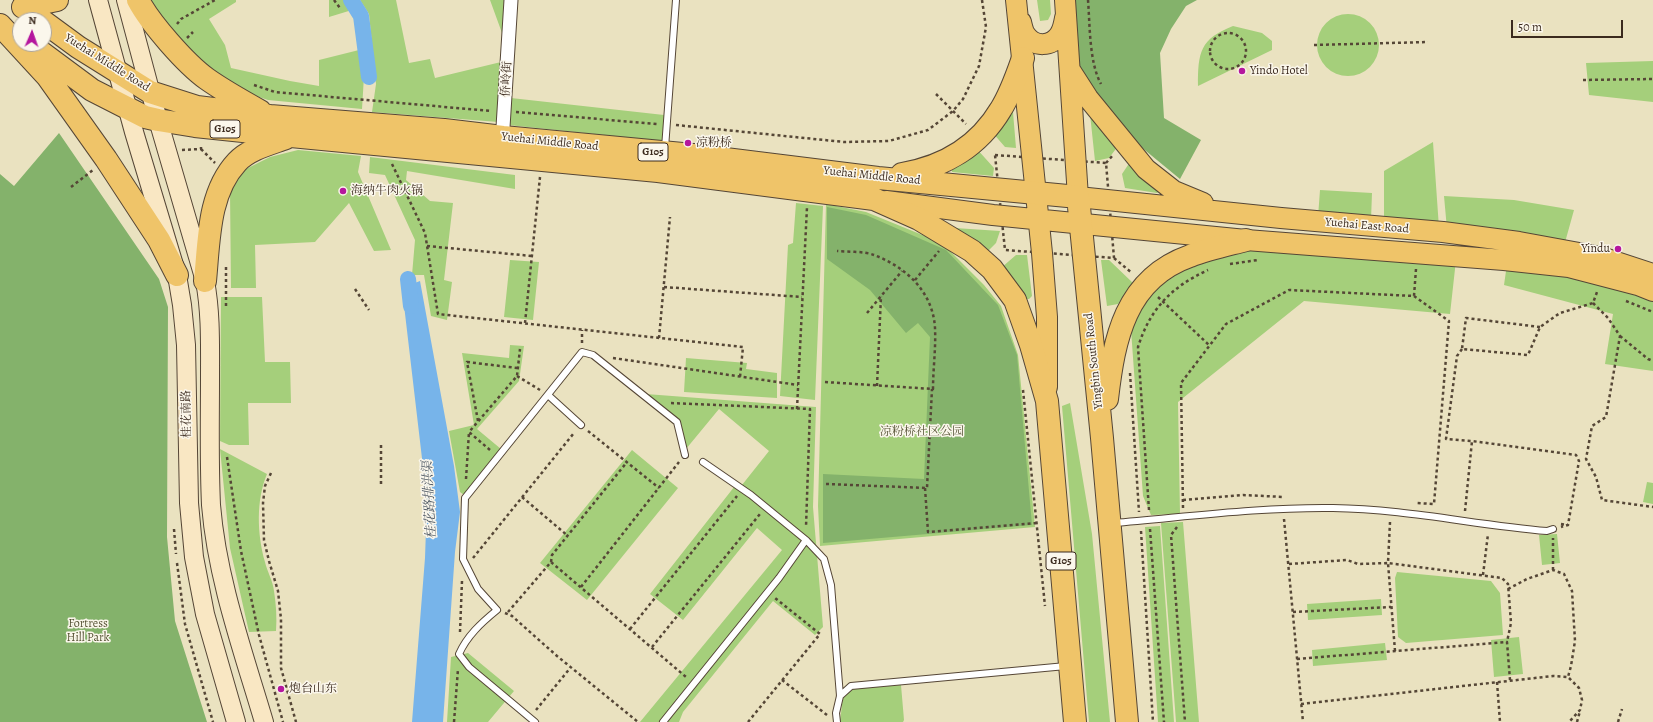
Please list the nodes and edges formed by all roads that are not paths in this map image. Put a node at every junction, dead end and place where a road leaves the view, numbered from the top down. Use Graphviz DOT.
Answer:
graph roads {
  1 [pos="57,0"];
  2 [pos="98,0"];
  3 [pos="126,0"];
  4 [pos="138,0"];
  5 [pos="511,0"];
  6 [pos="676,0"];
  7 [pos="19,3"];
  8 [pos="1066,8"];
  9 [pos="1018,9"];
  10 [pos="31,12"];
  11 [pos="0,22"];
  12 [pos="0,25"];
  13 [pos="52,28"];
  14 [pos="12,30"];
  15 [pos="41,52"];
  16 [pos="1023,58"];
  17 [pos="1069,69"];
  18 [pos="116,70"];
  19 [pos="150,92"];
  20 [pos="127,109"];
  21 [pos="270,116"];
  22 [pos="158,120"];
  23 [pos="291,136"];
  24 [pos="502,147"];
  25 [pos="664,153"];
  26 [pos="878,178"];
  27 [pos="1036,193"];
  28 [pos="1078,197"];
  29 [pos="874,199"];
  30 [pos="1223,212"];
  31 [pos="1038,219"];
  32 [pos="1081,223"];
  33 [pos="1246,248"];
  34 [pos="1653,274"];
  35 [pos="177,275"];
  36 [pos="205,281"];
  37 [pos="1653,291"];
  38 [pos="548,395"];
  39 [pos="1047,401"];
  40 [pos="581,425"];
  41 [pos="1102,438"];
  42 [pos="685,455"];
  43 [pos="703,462"];
  44 [pos="1109,523"];
  45 [pos="1553,526"];
  46 [pos="806,540"];
  47 [pos="1070,665"];
  48 [pos="840,696"];
  49 [pos="532,720"];
  50 [pos="236,722"];
  51 [pos="264,722"];
  52 [pos="663,722"];
  53 [pos="837,722"];
  54 [pos="1075,722"];
  55 [pos="1127,722"];
  1 -- 7 [label="highway"];
  2 -- 18 [label="main road, 桂花南路"];
  3 -- 19 [label="main road, 桂花南路"];
  4 -- 21 [label="highway"];
  5 -- 24 [label="street, 侨岭街"];
  6 -- 25 [label="lane"];
  7 -- 10 [label="highway"];
  8 -- 9 [label="main road"];
  8 -- 17 [label="main road, Yingbin South Road"];
  9 -- 16 [label="main road"];
  11 -- 14 [label="highway"];
  12 -- 35 [label="highway"];
  13 -- 18 [label="highway, Yuehai Middle Road / G105"];
  15 -- 20 [label="highway, G105"];
  16 -- 26 [label="highway"];
  16 -- 27 [label="main road"];
  17 -- 28 [label="main road, Yingbin South Road"];
  17 -- 30 [label="main road"];
  18 -- 19 [label="highway, Yuehai Middle Road / G105"];
  18 -- 20 [label="main road, 桂花南路"];
  19 -- 21 [label="highway, Yuehai Middle Road / G105"];
  19 -- 22 [label="main road, 桂花南路"];
  20 -- 22 [label="highway, G105"];
  20 -- 35 [label="main road, 桂花南路"];
  21 -- 24 [label="highway, Yuehai Middle Road / G105"];
  22 -- 23 [label="highway, Yuehai Middle Road / G105"];
  22 -- 36 [label="main road, 桂花南路"];
  23 -- 24 [label="highway, Yuehai Middle Road / G105"];
  23 -- 36 [label="highway"];
  24 -- 25 [label="highway, Yuehai Middle Road / G105"];
  24 -- 29 [label="highway, Yuehai Middle Road / G105"];
  25 -- 26 [label="highway, Yuehai Middle Road / G105"];
  26 -- 27 [label="highway, Yuehai Middle Road / G105"];
  27 -- 28 [label="highway, Yuehai Middle Road / G105"];
  27 -- 31 [label="main road"];
  28 -- 30 [label="main road, Yuehai East Road"];
  28 -- 32 [label="highway, Yingbin South Road"];
  29 -- 31 [label="main road, Yuehai Middle Road"];
  29 -- 39 [label="highway"];
  30 -- 34 [label="main road, Yuehai East Road"];
  31 -- 32 [label="main road, Yuehai Middle Road"];
  31 -- 39 [label="main road"];
  32 -- 33 [label="main road, Yuehai East Road"];
  32 -- 41 [label="highway, Yingbin South Road"];
  33 -- 37 [label="main road, Yuehai East Road"];
  33 -- 41 [label="highway"];
  35 -- 50 [label="main road, 桂花南路"];
  36 -- 51 [label="main road, 桂花南路"];
  38 -- 40 [label="lane"];
  38 -- 42 [label="lane"];
  38 -- 49 [label="lane"];
  39 -- 47 [label="highway, G105"];
  41 -- 44 [label="highway, Yingbin South Road"];
  43 -- 46 [label="lane"];
  44 -- 45 [label="lane"];
  44 -- 55 [label="highway, Yingbin South Road"];
  46 -- 48 [label="lane"];
  46 -- 52 [label="lane"];
  47 -- 48 [label="lane"];
  47 -- 54 [label="highway, G105"];
  48 -- 53 [label="lane"];
}
